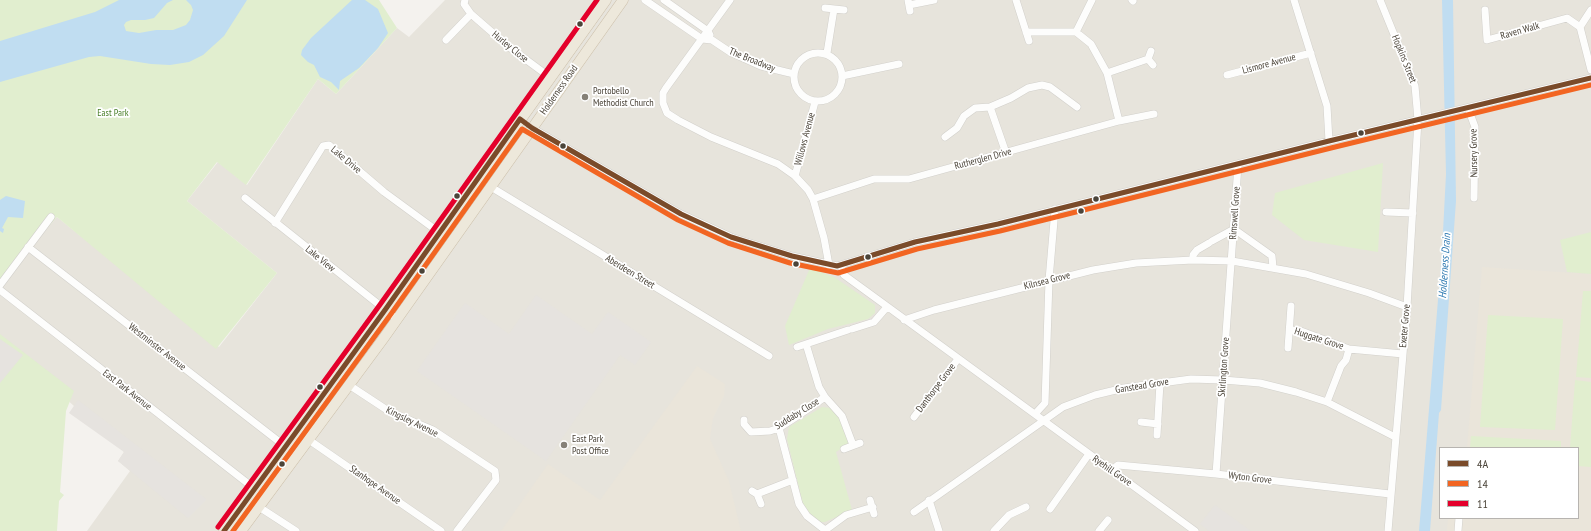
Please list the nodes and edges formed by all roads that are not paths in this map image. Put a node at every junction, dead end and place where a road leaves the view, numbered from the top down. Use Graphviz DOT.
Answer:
graph roads {
  1 [pos="465,0"];
  2 [pos="606,0"];
  3 [pos="623,0"];
  4 [pos="645,0"];
  5 [pos="664,0"];
  6 [pos="730,0"];
  7 [pos="934,0"];
  8 [pos="1016,0"];
  9 [pos="1092,0"];
  10 [pos="1294,0"];
  11 [pos="1380,0"];
  12 [pos="909,5"];
  13 [pos="825,8"];
  14 [pos="834,9"];
  15 [pos="844,10"];
  16 [pos="1485,10"];
  17 [pos="1591,10"];
  18 [pos="471,14"];
  19 [pos="1580,27"];
  20 [pos="708,31"];
  21 [pos="1026,32"];
  22 [pos="1076,32"];
  23 [pos="702,39"];
  24 [pos="446,40"];
  25 [pos="712,40"];
  26 [pos="1029,41"];
  27 [pos="1151,50"];
  28 [pos="827,53"];
  29 [pos="1311,53"];
  30 [pos="899,64"];
  31 [pos="1591,70"];
  32 [pos="1107,73"];
  33 [pos="794,74"];
  34 [pos="1227,75"];
  35 [pos="842,76"];
  36 [pos="551,78"];
  37 [pos="1591,78"];
  38 [pos="815,102"];
  39 [pos="990,107"];
  40 [pos="1076,108"];
  41 [pos="1468,108"];
  42 [pos="1154,114"];
  43 [pos="1418,120"];
  44 [pos="1119,121"];
  45 [pos="532,128"];
  46 [pos="945,137"];
  47 [pos="1329,141"];
  48 [pos="1006,153"];
  49 [pos="1238,165"];
  50 [pos="795,176"];
  51 [pos="491,188"];
  52 [pos="245,198"];
  53 [pos="1474,198"];
  54 [pos="813,199"];
  55 [pos="1055,209"];
  56 [pos="1386,212"];
  57 [pos="1413,213"];
  58 [pos="51,217"];
  59 [pos="275,223"];
  60 [pos="1234,229"];
  61 [pos="440,233"];
  62 [pos="28,247"];
  63 [pos="1193,260"];
  64 [pos="1232,261"];
  65 [pos="829,265"];
  66 [pos="841,265"];
  67 [pos="1273,268"];
  68 [pos="1049,280"];
  69 [pos="0,285"];
  70 [pos="0,290"];
  71 [pos="1291,306"];
  72 [pos="887,307"];
  73 [pos="1407,307"];
  74 [pos="385,310"];
  75 [pos="397,319"];
  76 [pos="904,320"];
  77 [pos="1290,330"];
  78 [pos="806,344"];
  79 [pos="797,347"];
  80 [pos="1288,348"];
  81 [pos="1349,349"];
  82 [pos="1403,354"];
  83 [pos="768,356"];
  84 [pos="958,359"];
  85 [pos="1223,380"];
  86 [pos="1160,383"];
  87 [pos="349,385"];
  88 [pos="825,397"];
  89 [pos="1327,402"];
  90 [pos="1034,414"];
  91 [pos="914,417"];
  92 [pos="744,420"];
  93 [pos="1043,420"];
  94 [pos="1140,422"];
  95 [pos="1158,424"];
  96 [pos="779,428"];
  97 [pos="1157,435"];
  98 [pos="1396,437"];
  99 [pos="309,440"];
  100 [pos="860,442"];
  101 [pos="853,445"];
  102 [pos="286,446"];
  103 [pos="844,449"];
  104 [pos="1089,454"];
  105 [pos="1112,470"];
  106 [pos="1216,474"];
  107 [pos="793,480"];
  108 [pos="255,488"];
  109 [pos="1390,494"];
  110 [pos="929,500"];
  111 [pos="761,504"];
  112 [pos="1026,506"];
  113 [pos="259,507"];
  114 [pos="872,507"];
  115 [pos="1050,509"];
  116 [pos="914,512"];
  117 [pos="1458,519"];
  118 [pos="1108,520"];
  119 [pos="824,530"];
  120 [pos="224,531"];
  121 [pos="242,531"];
  122 [pos="296,531"];
  123 [pos="441,531"];
  124 [pos="458,531"];
  125 [pos="939,531"];
  126 [pos="994,531"];
  127 [pos="1099,531"];
  128 [pos="1195,531"];
  129 [pos="1388,531"];
  130 [pos="1458,531"];
  1 -- 18 [label="street, Hurley Close"];
  2 -- 36 [label="highway, Holderness Road"];
  3 -- 45 [label="highway, Holderness Road"];
  4 -- 23 [label="street, The Broadway"];
  5 -- 20 [label="street"];
  6 -- 20 [label="street"];
  7 -- 12 [label="street"];
  8 -- 21 [label="street"];
  9 -- 22 [label="street"];
  10 -- 29 [label="street"];
  11 -- 43 [label="street, Hopkins Street"];
  13 -- 14 [label="street"];
  14 -- 15 [label="street"];
  14 -- 28 [label="street"];
  16 -- 19 [label="street, Raven Walk"];
  17 -- 19 [label="street"];
  18 -- 24 [label="street"];
  18 -- 36 [label="street, Hurley Close"];
  19 -- 31 [label="street"];
  20 -- 23 [label="street"];
  20 -- 25 [label="street"];
  21 -- 22 [label="street"];
  21 -- 26 [label="street"];
  22 -- 32 [label="street"];
  23 -- 25 [label="street, The Broadway"];
  23 -- 50 [label="street"];
  25 -- 33 [label="street, The Broadway"];
  27 -- 32 [label="street"];
  28 -- 33 [label="street"];
  28 -- 35 [label="street"];
  29 -- 34 [label="street, Lismore Avenue"];
  29 -- 47 [label="street"];
  30 -- 35 [label="street"];
  32 -- 44 [label="street"];
  33 -- 38 [label="street"];
  35 -- 38 [label="street"];
  36 -- 61 [label="highway, Holderness Road"];
  37 -- 41 [label="street"];
  38 -- 50 [label="street, Willows Avenue"];
  39 -- 40 [label="street"];
  39 -- 46 [label="street"];
  39 -- 48 [label="street"];
  41 -- 43 [label="street"];
  41 -- 53 [label="street, Nursery Grove"];
  42 -- 44 [label="street, Rutherglen Drive"];
  43 -- 47 [label="street"];
  43 -- 57 [label="street, Exeter Grove"];
  44 -- 48 [label="street, Rutherglen Drive"];
  45 -- 51 [label="highway, Holderness Road"];
  45 -- 65 [label="street"];
  47 -- 49 [label="street"];
  48 -- 54 [label="street, Rutherglen Drive"];
  49 -- 55 [label="street"];
  49 -- 60 [label="street, Rimswell Grove"];
  50 -- 54 [label="street"];
  51 -- 75 [label="highway, Holderness Road"];
  51 -- 83 [label="street, Aberdeen Street"];
  52 -- 59 [label="street, Lake View"];
  54 -- 65 [label="street"];
  55 -- 66 [label="street"];
  55 -- 68 [label="street"];
  56 -- 57 [label="street"];
  57 -- 73 [label="street, Exeter Grove"];
  58 -- 62 [label="street"];
  59 -- 61 [label="street, Lake Drive"];
  59 -- 74 [label="street, Lake View"];
  60 -- 63 [label="street"];
  60 -- 64 [label="street, Rimswell Grove"];
  60 -- 67 [label="street"];
  61 -- 74 [label="highway, Holderness Road"];
  62 -- 69 [label="street"];
  62 -- 102 [label="street, Westminster Avenue"];
  63 -- 64 [label="street, Kilnsea Grove"];
  63 -- 68 [label="street, Kilnsea Grove"];
  64 -- 67 [label="street, Kilnsea Grove"];
  64 -- 85 [label="street, Skirlington Grove"];
  65 -- 66 [label="street"];
  66 -- 72 [label="street, Ryehill Grove"];
  67 -- 73 [label="street, Kilnsea Grove"];
  68 -- 76 [label="street, Kilnsea Grove"];
  68 -- 90 [label="street"];
  70 -- 108 [label="street, East Park Avenue"];
  71 -- 77 [label="street, Huggate Grove"];
  72 -- 76 [label="street, Ryehill Grove"];
  72 -- 78 [label="street"];
  73 -- 82 [label="street, Exeter Grove"];
  74 -- 75 [label="street, Lake View"];
  74 -- 102 [label="highway, Holderness Road"];
  75 -- 87 [label="highway, Holderness Road"];
  76 -- 84 [label="street, Ryehill Grove"];
  77 -- 80 [label="street, Huggate Grove"];
  77 -- 81 [label="street, Huggate Grove"];
  78 -- 79 [label="street"];
  78 -- 88 [label="street, Suddaby Close"];
  81 -- 82 [label="street, Huggate Grove"];
  81 -- 89 [label="street, Huggate Grove"];
  82 -- 98 [label="street, Exeter Grove"];
  84 -- 90 [label="street, Ryehill Grove"];
  84 -- 91 [label="street, Danthorpe Grove"];
  85 -- 86 [label="street, Ganstead Grove"];
  85 -- 89 [label="street, Ganstead Grove"];
  85 -- 106 [label="street, Skirlington Grove"];
  86 -- 93 [label="street, Ganstead Grove"];
  86 -- 95 [label="street"];
  87 -- 99 [label="highway, Holderness Road"];
  87 -- 124 [label="street, Kingsley Avenue"];
  88 -- 96 [label="street, Suddaby Close"];
  88 -- 101 [label="street, Suddaby Close"];
  89 -- 98 [label="street, Ganstead Grove"];
  90 -- 93 [label="street, Ryehill Grove"];
  92 -- 96 [label="street, Suddaby Close"];
  93 -- 104 [label="street, Ryehill Grove"];
  93 -- 110 [label="street, Ganstead Grove"];
  94 -- 95 [label="street"];
  95 -- 97 [label="street"];
  96 -- 107 [label="street"];
  98 -- 109 [label="street, Exeter Grove"];
  99 -- 113 [label="highway, Holderness Road"];
  99 -- 123 [label="street, Stanhope Avenue"];
  100 -- 101 [label="street"];
  101 -- 103 [label="street"];
  102 -- 108 [label="highway, Holderness Road"];
  104 -- 105 [label="street, Ryehill Grove"];
  104 -- 115 [label="street"];
  105 -- 106 [label="street, Wyton Grove"];
  105 -- 128 [label="street, Ryehill Grove"];
  106 -- 109 [label="street, Wyton Grove"];
  107 -- 111 [label="street"];
  107 -- 119 [label="street"];
  108 -- 120 [label="highway, Holderness Road"];
  109 -- 129 [label="street, Exeter Grove"];
  110 -- 116 [label="street, Ganstead Grove"];
  110 -- 125 [label="street"];
  112 -- 126 [label="street"];
  113 -- 121 [label="highway, Holderness Road"];
  113 -- 122 [label="street"];
  114 -- 119 [label="street"];
  117 -- 130 [label="street"];
  118 -- 127 [label="street"];
}
